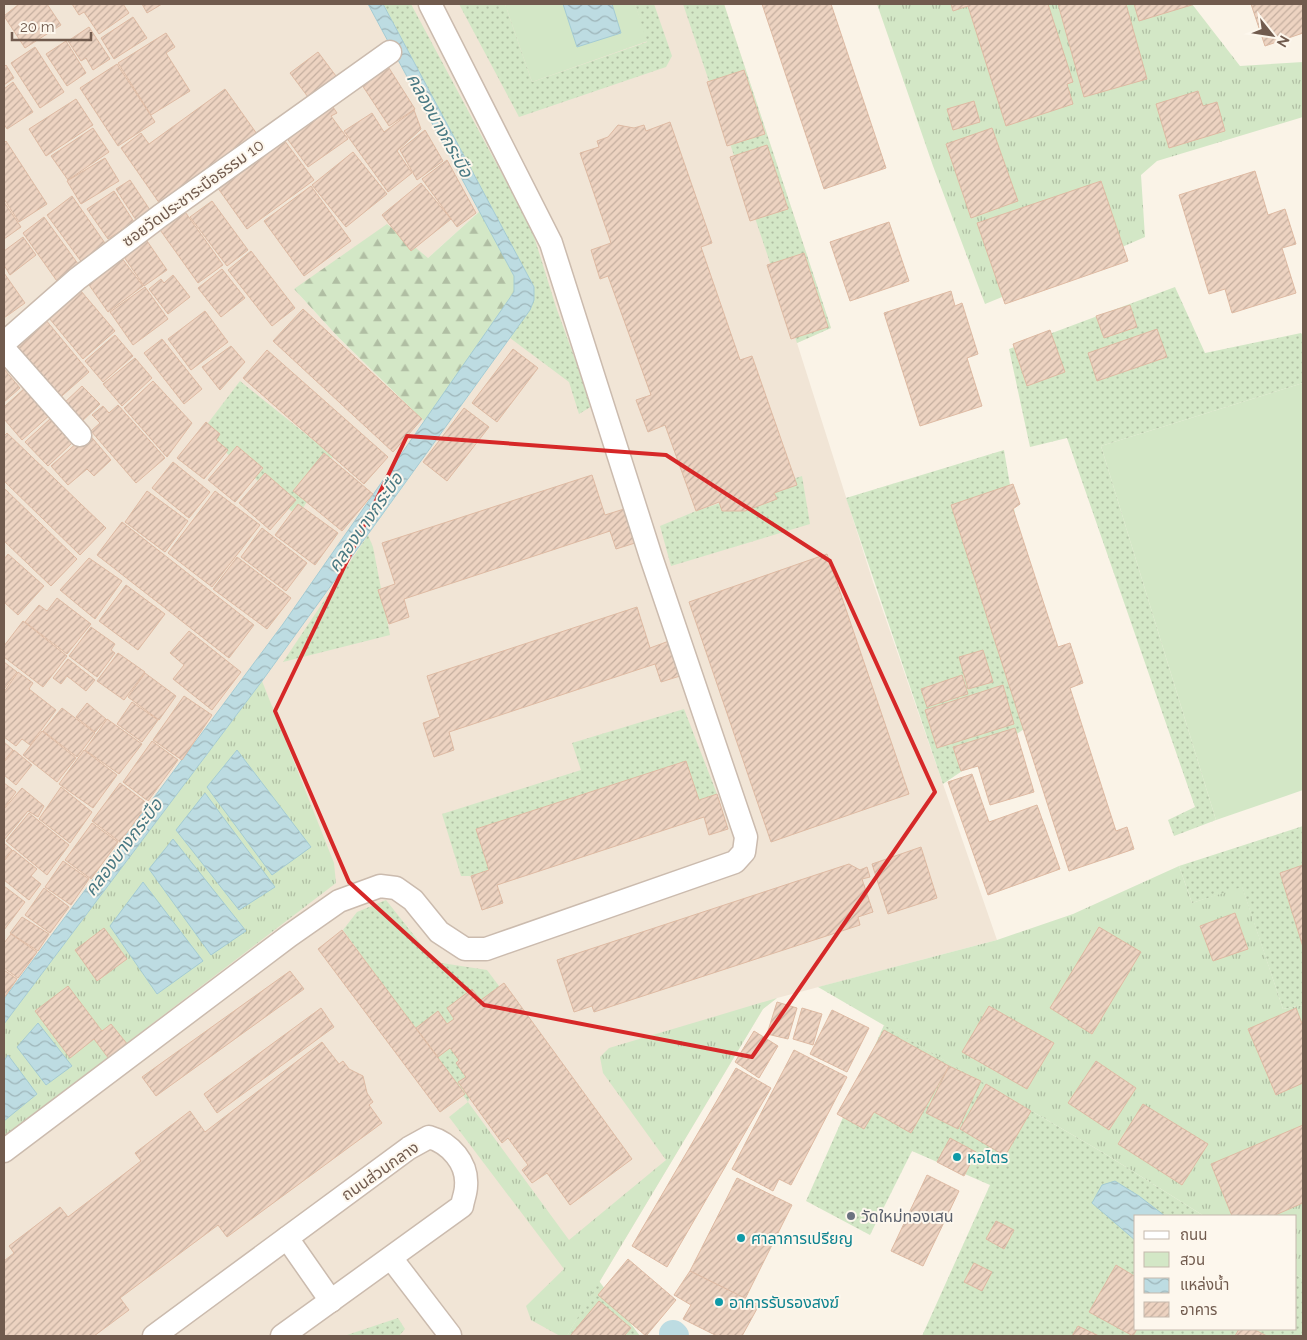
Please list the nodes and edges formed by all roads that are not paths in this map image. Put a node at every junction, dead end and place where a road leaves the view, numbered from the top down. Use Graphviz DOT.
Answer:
graph roads {
  1 [pos="430,4"];
  2 [pos="390,52"];
  3 [pos="4,343"];
  4 [pos="4,349"];
  5 [pos="80,435"];
  6 [pos="4,1151"];
  7 [pos="287,1238"];
  8 [pos="391,1258"];
  9 [pos="331,1301"];
  10 [pos="154,1336"];
  11 [pos="282,1336"];
  12 [pos="444,1336"];
  1 -- 6 [label="street"];
  2 -- 3 [label="street, ซอยวัดประชาระบือธรรม 10"];
  4 -- 5 [label="street"];
  7 -- 8 [label="street, ถนนส่วนกลาง"];
  7 -- 9 [label="street"];
  7 -- 10 [label="street, ถนนส่วนกลาง"];
  8 -- 9 [label="street, ถนนส่วนกลาง"];
  8 -- 12 [label="street"];
  9 -- 11 [label="street, ถนนส่วนกลาง"];
}
